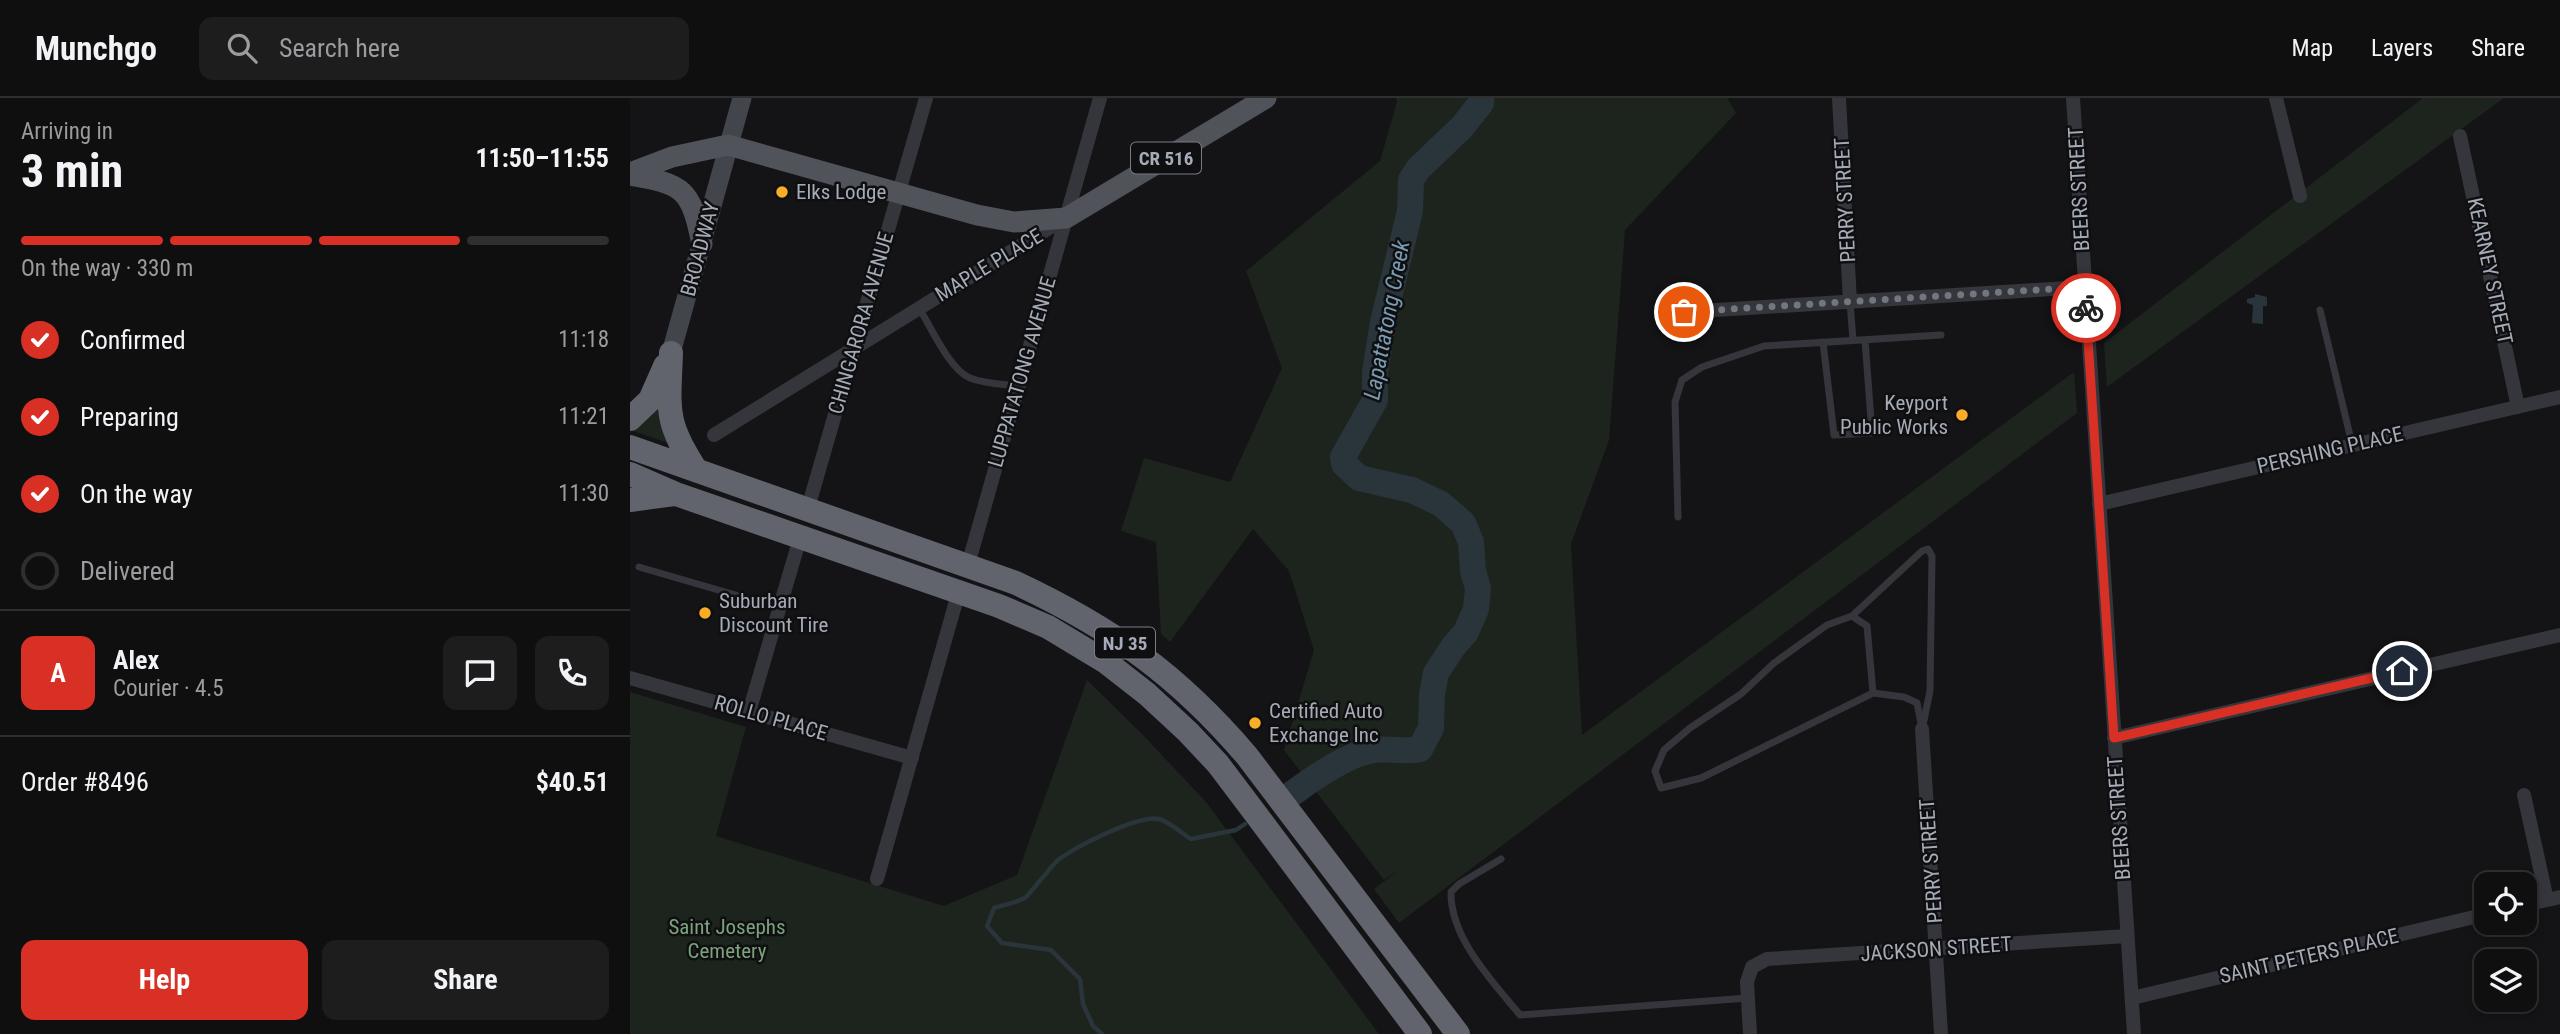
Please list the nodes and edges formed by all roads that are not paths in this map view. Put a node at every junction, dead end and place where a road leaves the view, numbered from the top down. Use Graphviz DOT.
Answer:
graph roads {
  1 [pos="742,98"];
  2 [pos="926,98"];
  3 [pos="1100,98"];
  4 [pos="1266,98"];
  5 [pos="1839,98"];
  6 [pos="2073,98"];
  7 [pos="2276,98"];
  8 [pos="2460,136"];
  9 [pos="728,145"];
  10 [pos="630,174"];
  11 [pos="898,194"];
  12 [pos="2300,196"];
  13 [pos="1066,218"];
  14 [pos="702,244"];
  15 [pos="2084,287"];
  16 [pos="1850,302"];
  17 [pos="919,307"];
  18 [pos="2320,310"];
  19 [pos="1684,312"];
  20 [pos="1941,335"];
  21 [pos="1853,340"];
  22 [pos="1865,340"];
  23 [pos="1823,342"];
  24 [pos="855,346"];
  25 [pos="671,353"];
  26 [pos="1018,386"];
  27 [pos="2560,397"];
  28 [pos="2518,407"];
  29 [pos="630,419"];
  30 [pos="714,435"];
  31 [pos="2352,444"];
  32 [pos="630,447"];
  33 [pos="696,470"];
  34 [pos="630,474"];
  35 [pos="676,494"];
  36 [pos="630,500"];
  37 [pos="2099,503"];
  38 [pos="808,509"];
  39 [pos="1678,517"];
  40 [pos="800,538"];
  41 [pos="968,565"];
  42 [pos="639,566"];
  43 [pos="959,591"];
  44 [pos="739,596"];
  45 [pos="1852,616"];
  46 [pos="2560,635"];
  47 [pos="630,678"];
  48 [pos="1873,693"];
  49 [pos="750,712"];
  50 [pos="1922,729"];
  51 [pos="2114,738"];
  52 [pos="912,758"];
  53 [pos="2524,796"];
  54 [pos="1501,859"];
  55 [pos="877,879"];
  56 [pos="2554,899"];
  57 [pos="2474,917"];
  58 [pos="2127,936"];
  59 [pos="1937,949"];
  60 [pos="2132,998"];
  61 [pos="1748,999"];
  62 [pos="1420,1034"];
  63 [pos="1458,1034"];
  64 [pos="1750,1034"];
  65 [pos="1941,1034"];
  66 [pos="2134,1034"];
  1 -- 9 [label="main road, BROADWAY"];
  2 -- 11 [label="street, CHINGARORA AVENUE"];
  3 -- 13 [label="street, LUPPATATONG AVENUE"];
  4 -- 13 [label="main road, MAPLE PLACE / CR 516"];
  5 -- 16 [label="street, PERRY STREET"];
  6 -- 15 [label="street, BEERS STREET"];
  7 -- 12 [label="street"];
  8 -- 28 [label="street, KEARNEY STREET"];
  9 -- 10 [label="main road, CR 516"];
  9 -- 11 [label="main road, CR 516"];
  9 -- 14 [label="main road, BROADWAY"];
  10 -- 14 [label="main road"];
  11 -- 13 [label="main road, CR 516"];
  11 -- 24 [label="street, CHINGARORA AVENUE"];
  13 -- 17 [label="street, MAPLE PLACE"];
  13 -- 26 [label="street, LUPPATATONG AVENUE"];
  14 -- 25 [label="main road, BROADWAY"];
  15 -- 16 [label="street"];
  15 -- 37 [label="street, BEERS STREET"];
  16 -- 19 [label="street"];
  16 -- 21 [label="lane"];
  17 -- 24 [label="street, MAPLE PLACE"];
  17 -- 26 [label="lane"];
  18 -- 31 [label="lane"];
  20 -- 22 [label="lane"];
  21 -- 22 [label="lane"];
  21 -- 23 [label="lane"];
  22 -- 23 [label="lane"];
  23 -- 39 [label="lane"];
  24 -- 30 [label="street, MAPLE PLACE"];
  24 -- 38 [label="street, CHINGARORA AVENUE"];
  25 -- 29 [label="highway"];
  25 -- 33 [label="highway"];
  26 -- 41 [label="street, LUPPATATONG AVENUE"];
  27 -- 28 [label="street, PERSHING PLACE"];
  28 -- 31 [label="street, PERSHING PLACE"];
  31 -- 37 [label="street, PERSHING PLACE"];
  32 -- 33 [label="highway, NJ 35"];
  33 -- 38 [label="highway, NJ 35"];
  34 -- 35 [label="highway, NJ 35"];
  35 -- 36 [label="highway"];
  35 -- 40 [label="highway, NJ 35"];
  37 -- 51 [label="street, BEERS STREET"];
  38 -- 41 [label="highway, NJ 35"];
  40 -- 43 [label="highway, NJ 35"];
  40 -- 49 [label="street"];
  41 -- 63 [label="highway, NJ 35"];
  42 -- 44 [label="lane"];
  43 -- 52 [label="street"];
  43 -- 62 [label="highway, NJ 35"];
  45 -- 48 [label="lane"];
  45 -- 48 [label="lane"];
  45 -- 50 [label="lane"];
  46 -- 51 [label="street"];
  47 -- 49 [label="street, ROLLO PLACE"];
  48 -- 50 [label="lane"];
  49 -- 52 [label="street, ROLLO PLACE"];
  50 -- 59 [label="street, PERRY STREET"];
  51 -- 58 [label="street, BEERS STREET"];
  52 -- 55 [label="street"];
  53 -- 56 [label="street"];
  54 -- 61 [label="lane"];
  57 -- 60 [label="street, SAINT PETERS PLACE"];
  58 -- 59 [label="street, JACKSON STREET"];
  58 -- 60 [label="street, BEERS STREET"];
  59 -- 61 [label="street, JACKSON STREET"];
  59 -- 65 [label="street, PERRY STREET"];
  60 -- 66 [label="street, BEERS STREET"];
  61 -- 64 [label="street"];
}
